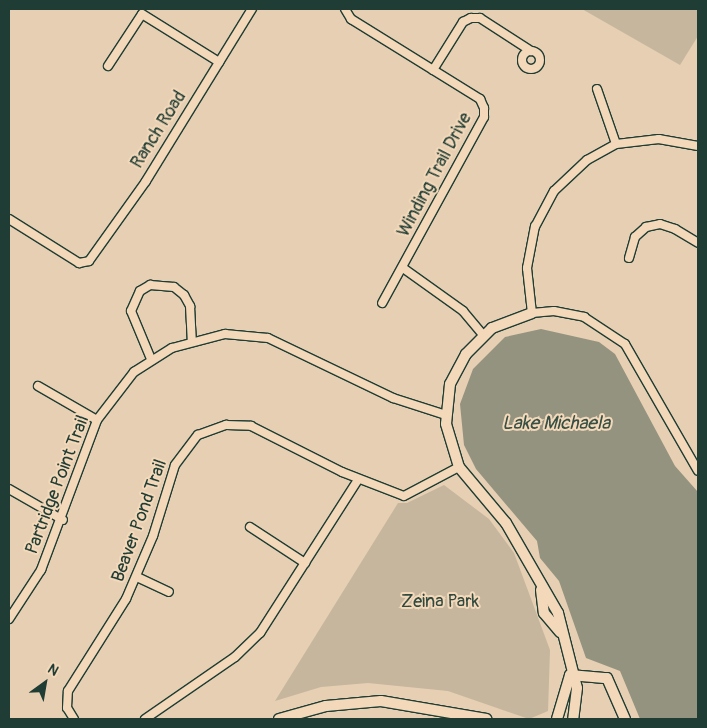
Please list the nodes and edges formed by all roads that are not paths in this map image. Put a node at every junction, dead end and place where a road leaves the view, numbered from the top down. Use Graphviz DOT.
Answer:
graph roads {
  1 [pos="252,9"];
  2 [pos="345,9"];
  3 [pos="531,51"];
  4 [pos="219,62"];
  5 [pos="108,66"];
  6 [pos="433,70"];
  7 [pos="597,89"];
  8 [pos="616,144"];
  9 [pos="698,146"];
  10 [pos="9,219"];
  11 [pos="698,243"];
  12 [pos="629,258"];
  13 [pos="403,268"];
  14 [pos="382,303"];
  15 [pos="532,313"];
  16 [pos="483,335"];
  17 [pos="192,340"];
  18 [pos="152,359"];
  19 [pos="38,386"];
  20 [pos="446,415"];
  21 [pos="97,420"];
  22 [pos="459,467"];
  23 [pos="698,471"];
  24 [pos="358,480"];
  25 [pos="9,489"];
  26 [pos="63,520"];
  27 [pos="250,528"];
  28 [pos="305,563"];
  29 [pos="137,577"];
  30 [pos="169,592"];
  31 [pos="9,603"];
  32 [pos="17,608"];
  33 [pos="9,619"];
  34 [pos="570,674"];
  35 [pos="444,709"];
  36 [pos="74,719"];
  37 [pos="145,719"];
  38 [pos="279,719"];
  39 [pos="471,719"];
  40 [pos="486,719"];
  41 [pos="558,719"];
  42 [pos="574,719"];
  43 [pos="625,719"];
  1 -- 4 [label="street, Ranch Road"];
  2 -- 6 [label="street, Winding Trail Drive"];
  3 -- 6 [label="street"];
  4 -- 5 [label="street"];
  4 -- 10 [label="street, Ranch Road"];
  6 -- 13 [label="street, Winding Trail Drive"];
  7 -- 8 [label="street"];
  8 -- 9 [label="street"];
  8 -- 15 [label="street"];
  11 -- 12 [label="street"];
  13 -- 14 [label="street, Winding Trail Drive"];
  13 -- 16 [label="street"];
  15 -- 16 [label="street"];
  15 -- 23 [label="street"];
  16 -- 20 [label="street"];
  17 -- 18 [label="street, Partridge Point Trail"];
  17 -- 18 [label="street"];
  17 -- 20 [label="street, Partridge Point Trail"];
  18 -- 21 [label="street, Partridge Point Trail"];
  19 -- 21 [label="street"];
  20 -- 22 [label="street"];
  21 -- 26 [label="street, Partridge Point Trail"];
  22 -- 24 [label="street, Beaver Pond Trail"];
  22 -- 34 [label="street"];
  24 -- 28 [label="street"];
  24 -- 29 [label="street, Beaver Pond Trail"];
  25 -- 26 [label="street"];
  26 -- 32 [label="street, Partridge Point Trail"];
  27 -- 28 [label="street"];
  28 -- 37 [label="street"];
  29 -- 30 [label="street"];
  29 -- 36 [label="street, Beaver Pond Trail"];
  31 -- 32 [label="street"];
  32 -- 33 [label="street, Partridge Point Trail"];
  34 -- 41 [label="street"];
  34 -- 42 [label="street"];
  34 -- 43 [label="street"];
  35 -- 38 [label="street"];
  35 -- 39 [label="street"];
  35 -- 40 [label="street"];
}
